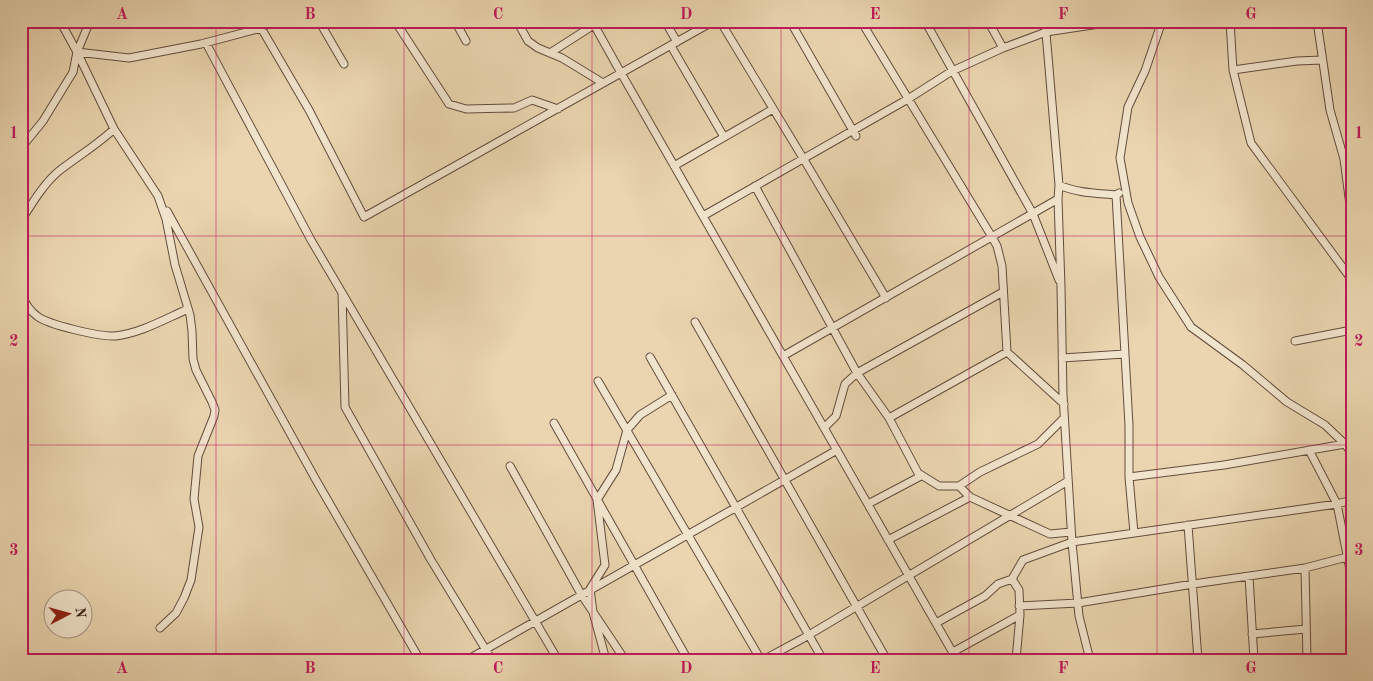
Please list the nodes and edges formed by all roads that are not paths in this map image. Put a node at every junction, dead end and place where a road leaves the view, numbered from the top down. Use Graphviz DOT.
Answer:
graph roads {
  1 [pos="60,21"];
  2 [pos="90,21"];
  3 [pos="273,21"];
  4 [pos="319,21"];
  5 [pos="395,21"];
  6 [pos="455,21"];
  7 [pos="518,21"];
  8 [pos="665,21"];
  9 [pos="714,21"];
  10 [pos="720,21"];
  11 [pos="790,21"];
  12 [pos="861,21"];
  13 [pos="925,21"];
  14 [pos="988,21"];
  15 [pos="1045,21"];
  16 [pos="1119,21"];
  17 [pos="1162,21"];
  18 [pos="1230,21"];
  19 [pos="1317,21"];
  20 [pos="595,22"];
  21 [pos="259,24"];
  22 [pos="1046,32"];
  23 [pos="466,41"];
  24 [pos="206,43"];
  25 [pos="674,44"];
  26 [pos="1003,48"];
  27 [pos="77,52"];
  28 [pos="550,53"];
  29 [pos="1322,60"];
  30 [pos="344,64"];
  31 [pos="1233,70"];
  32 [pos="952,71"];
  33 [pos="621,73"];
  34 [pos="603,83"];
  35 [pos="908,99"];
  36 [pos="558,108"];
  37 [pos="773,108"];
  38 [pos="114,129"];
  39 [pos="854,133"];
  40 [pos="724,137"];
  41 [pos="21,148"];
  42 [pos="803,158"];
  43 [pos="674,166"];
  44 [pos="1059,185"];
  45 [pos="755,186"];
  46 [pos="1125,189"];
  47 [pos="1116,195"];
  48 [pos="158,196"];
  49 [pos="1058,199"];
  50 [pos="1032,214"];
  51 [pos="703,216"];
  52 [pos="21,221"];
  53 [pos="1352,221"];
  54 [pos="992,237"];
  55 [pos="1352,280"];
  56 [pos="1061,287"];
  57 [pos="1003,292"];
  58 [pos="342,293"];
  59 [pos="21,294"];
  60 [pos="886,298"];
  61 [pos="188,309"];
  62 [pos="695,322"];
  63 [pos="833,328"];
  64 [pos="1352,330"];
  65 [pos="1295,341"];
  66 [pos="1007,352"];
  67 [pos="1125,354"];
  68 [pos="783,356"];
  69 [pos="650,358"];
  70 [pos="1062,358"];
  71 [pos="857,373"];
  72 [pos="598,381"];
  73 [pos="672,395"];
  74 [pos="1064,404"];
  75 [pos="889,418"];
  76 [pos="1064,418"];
  77 [pos="554,423"];
  78 [pos="824,428"];
  79 [pos="627,430"];
  80 [pos="1344,444"];
  81 [pos="837,450"];
  82 [pos="1309,450"];
  83 [pos="1352,454"];
  84 [pos="510,466"];
  85 [pos="921,476"];
  86 [pos="1129,477"];
  87 [pos="785,479"];
  88 [pos="1068,481"];
  89 [pos="959,486"];
  90 [pos="970,497"];
  91 [pos="597,500"];
  92 [pos="1352,500"];
  93 [pos="868,504"];
  94 [pos="1337,504"];
  95 [pos="736,506"];
  96 [pos="1010,516"];
  97 [pos="1188,525"];
  98 [pos="1072,532"];
  99 [pos="1134,533"];
  100 [pos="687,534"];
  101 [pos="888,540"];
  102 [pos="1072,542"];
  103 [pos="1347,557"];
  104 [pos="633,565"];
  105 [pos="1305,568"];
  106 [pos="908,575"];
  107 [pos="1249,576"];
  108 [pos="1012,579"];
  109 [pos="1352,580"];
  110 [pos="1192,584"];
  111 [pos="590,589"];
  112 [pos="580,594"];
  113 [pos="1078,603"];
  114 [pos="857,606"];
  115 [pos="1020,606"];
  116 [pos="593,612"];
  117 [pos="1020,615"];
  118 [pos="535,620"];
  119 [pos="936,623"];
  120 [pos="160,628"];
  121 [pos="1306,629"];
  122 [pos="809,634"];
  123 [pos="1252,634"];
  124 [pos="486,649"];
  125 [pos="953,652"];
  126 [pos="420,660"];
  127 [pos="467,660"];
  128 [pos="492,660"];
  129 [pos="558,660"];
  130 [pos="606,660"];
  131 [pos="625,660"];
  132 [pos="688,660"];
  133 [pos="762,660"];
  134 [pos="823,660"];
  135 [pos="887,660"];
  136 [pos="957,660"];
  137 [pos="1016,660"];
  138 [pos="1090,660"];
  139 [pos="1198,660"];
  140 [pos="1254,660"];
  141 [pos="1307,660"];
  1 -- 27 [label="street"];
  2 -- 27 [label="street"];
  3 -- 21 [label="street"];
  4 -- 30 [label="street"];
  5 -- 36 [label="street"];
  6 -- 23 [label="street"];
  7 -- 28 [label="street"];
  8 -- 25 [label="street"];
  9 -- 25 [label="street"];
  10 -- 37 [label="street"];
  11 -- 39 [label="street"];
  12 -- 35 [label="street"];
  13 -- 32 [label="street"];
  14 -- 26 [label="street"];
  15 -- 22 [label="street"];
  16 -- 22 [label="street"];
  17 -- 46 [label="street"];
  18 -- 31 [label="street"];
  19 -- 29 [label="street"];
  20 -- 28 [label="street"];
  20 -- 33 [label="street"];
  21 -- 24 [label="street"];
  21 -- 36 [label="street"];
  22 -- 26 [label="street"];
  22 -- 44 [label="street"];
  24 -- 27 [label="street"];
  24 -- 58 [label="street"];
  25 -- 33 [label="street"];
  25 -- 40 [label="street"];
  26 -- 32 [label="street"];
  27 -- 38 [label="street"];
  27 -- 41 [label="street"];
  28 -- 34 [label="street"];
  29 -- 31 [label="street"];
  29 -- 53 [label="street"];
  31 -- 55 [label="street"];
  32 -- 35 [label="street"];
  32 -- 50 [label="street"];
  33 -- 34 [label="street"];
  33 -- 43 [label="street"];
  34 -- 36 [label="street"];
  35 -- 39 [label="street"];
  35 -- 54 [label="street"];
  37 -- 40 [label="street"];
  37 -- 42 [label="street"];
  38 -- 48 [label="street"];
  38 -- 52 [label="street"];
  39 -- 42 [label="street"];
  40 -- 43 [label="street"];
  42 -- 45 [label="street"];
  42 -- 60 [label="street"];
  43 -- 51 [label="street"];
  44 -- 47 [label="street"];
  44 -- 49 [label="street"];
  45 -- 51 [label="street"];
  45 -- 63 [label="street"];
  46 -- 47 [label="street"];
  46 -- 80 [label="street"];
  47 -- 67 [label="street"];
  48 -- 61 [label="street"];
  48 -- 126 [label="street"];
  49 -- 50 [label="street"];
  49 -- 56 [label="street"];
  50 -- 54 [label="street"];
  50 -- 56 [label="street"];
  51 -- 68 [label="street"];
  54 -- 57 [label="street"];
  54 -- 60 [label="street"];
  56 -- 70 [label="street"];
  57 -- 66 [label="street"];
  57 -- 71 [label="street"];
  58 -- 118 [label="street"];
  58 -- 124 [label="street"];
  59 -- 61 [label="street"];
  60 -- 63 [label="street"];
  61 -- 120 [label="street"];
  62 -- 87 [label="street"];
  63 -- 68 [label="street"];
  63 -- 71 [label="street"];
  64 -- 65 [label="street"];
  66 -- 74 [label="street"];
  66 -- 75 [label="street"];
  67 -- 70 [label="street"];
  67 -- 86 [label="street"];
  68 -- 78 [label="street"];
  69 -- 73 [label="street"];
  70 -- 74 [label="street"];
  71 -- 75 [label="street"];
  71 -- 78 [label="street"];
  72 -- 79 [label="street"];
  73 -- 79 [label="street"];
  73 -- 95 [label="street"];
  74 -- 76 [label="street"];
  75 -- 85 [label="street"];
  76 -- 88 [label="street"];
  76 -- 89 [label="street"];
  77 -- 91 [label="street"];
  78 -- 81 [label="street"];
  79 -- 91 [label="street"];
  79 -- 100 [label="street"];
  80 -- 82 [label="street"];
  80 -- 83 [label="street"];
  81 -- 87 [label="street"];
  81 -- 93 [label="street"];
  82 -- 86 [label="street"];
  82 -- 94 [label="street"];
  84 -- 112 [label="street"];
  85 -- 89 [label="street"];
  85 -- 93 [label="street"];
  86 -- 99 [label="street"];
  87 -- 95 [label="street"];
  87 -- 114 [label="street"];
  88 -- 96 [label="street"];
  88 -- 98 [label="street"];
  89 -- 90 [label="street"];
  90 -- 96 [label="street"];
  90 -- 101 [label="street"];
  91 -- 104 [label="street"];
  91 -- 111 [label="street"];
  92 -- 94 [label="street"];
  93 -- 101 [label="street"];
  94 -- 97 [label="street"];
  94 -- 103 [label="street"];
  95 -- 100 [label="street"];
  95 -- 122 [label="street"];
  96 -- 98 [label="street"];
  96 -- 106 [label="street"];
  97 -- 99 [label="street"];
  97 -- 110 [label="street"];
  98 -- 102 [label="street"];
  99 -- 102 [label="street"];
  100 -- 104 [label="street"];
  100 -- 133 [label="street"];
  101 -- 106 [label="street"];
  102 -- 108 [label="street"];
  102 -- 113 [label="street"];
  103 -- 105 [label="street"];
  103 -- 109 [label="street"];
  104 -- 111 [label="street"];
  104 -- 132 [label="street"];
  105 -- 107 [label="street"];
  105 -- 121 [label="street"];
  106 -- 114 [label="street"];
  106 -- 119 [label="street"];
  107 -- 110 [label="street"];
  107 -- 123 [label="street"];
  108 -- 115 [label="street"];
  108 -- 119 [label="street"];
  110 -- 113 [label="street"];
  110 -- 139 [label="street"];
  111 -- 112 [label="street"];
  111 -- 116 [label="street"];
  112 -- 116 [label="street"];
  112 -- 118 [label="street"];
  113 -- 115 [label="street"];
  113 -- 138 [label="street"];
  114 -- 122 [label="street"];
  114 -- 135 [label="street"];
  115 -- 117 [label="street"];
  116 -- 130 [label="street"];
  116 -- 131 [label="street"];
  117 -- 125 [label="street"];
  117 -- 137 [label="street"];
  118 -- 124 [label="street"];
  118 -- 129 [label="street"];
  119 -- 125 [label="street"];
  121 -- 123 [label="street"];
  121 -- 141 [label="street"];
  122 -- 133 [label="street"];
  122 -- 134 [label="street"];
  123 -- 140 [label="street"];
  124 -- 127 [label="street"];
  124 -- 128 [label="street"];
  125 -- 136 [label="street"];
}
